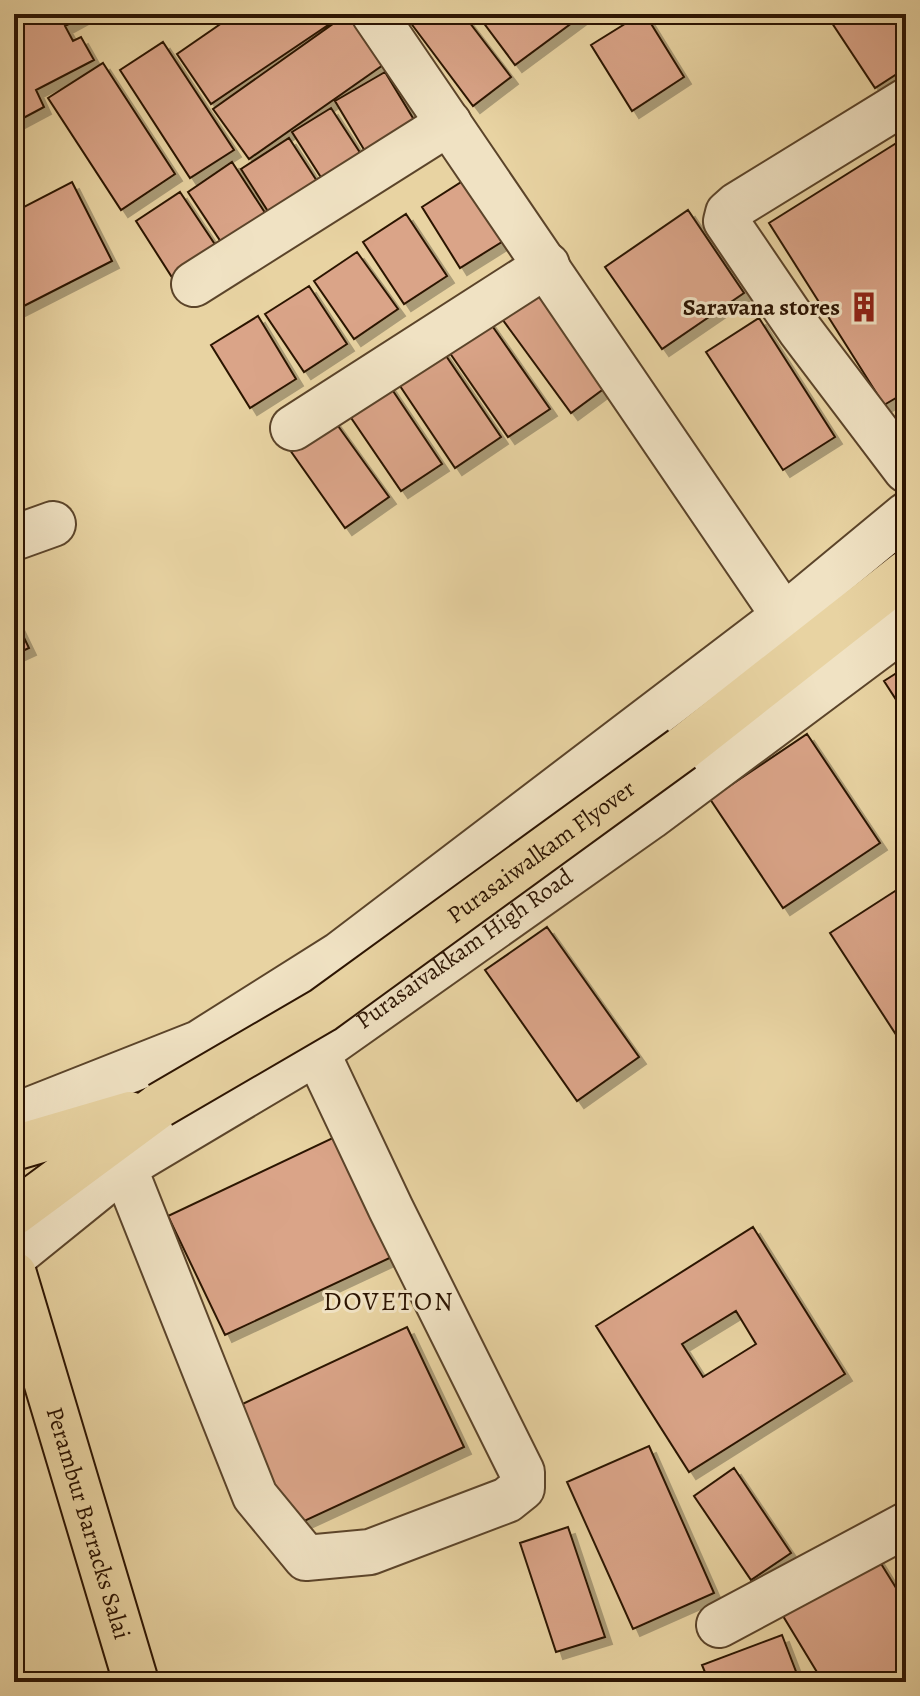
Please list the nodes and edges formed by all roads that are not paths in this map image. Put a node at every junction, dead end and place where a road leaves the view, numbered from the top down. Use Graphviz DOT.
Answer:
graph roads {
  1 [pos="374,14"];
  2 [pos="906,101"];
  3 [pos="449,123"];
  4 [pos="547,265"];
  5 [pos="194,284"];
  6 [pos="293,428"];
  7 [pos="906,470"];
  8 [pos="906,515"];
  9 [pos="906,573"];
  10 [pos="784,616"];
  11 [pos="906,626"];
  12 [pos="319,1051"];
  13 [pos="160,1105"];
  14 [pos="14,1116"];
  15 [pos="14,1148"];
  16 [pos="124,1167"];
  17 [pos="14,1213"];
  18 [pos="14,1256"];
  19 [pos="14,1274"];
  20 [pos="906,1525"];
  21 [pos="719,1625"];
  22 [pos="136,1682"];
  1 -- 3 [label="street"];
  2 -- 7 [label="street"];
  3 -- 4 [label="street"];
  3 -- 5 [label="street"];
  4 -- 6 [label="street"];
  4 -- 10 [label="street"];
  8 -- 10 [label="street"];
  9 -- 13 [label="main road, Purasaiwalkam Flyover, bridge"];
  10 -- 14 [label="street"];
  11 -- 12 [label="street, Purasaivakkam High Road"];
  12 -- 16 [label="street, Purasaivakkam High Road"];
  12 -- 16 [label="street"];
  13 -- 15 [label="main road, Purasaiwalkam Flyover"];
  13 -- 17 [label="main road, Purasaiwalkam Flyover"];
  16 -- 18 [label="street, Purasaivakkam High Road"];
  19 -- 22 [label="main road, Perambur Barracks Salai"];
  20 -- 21 [label="street"];
}
